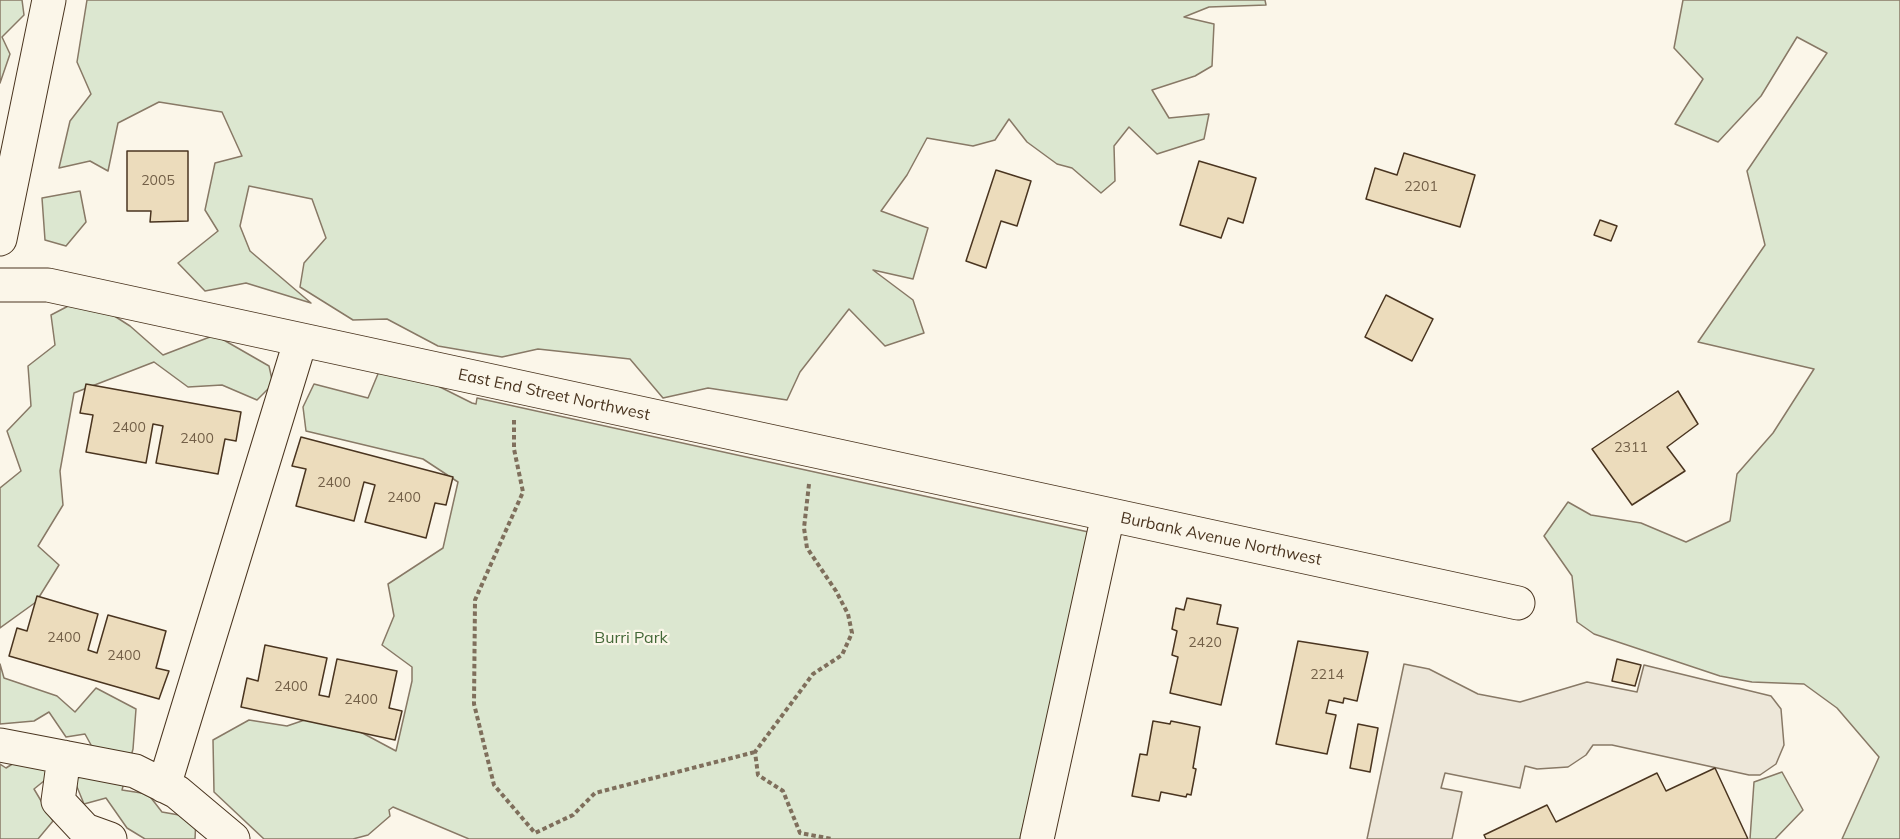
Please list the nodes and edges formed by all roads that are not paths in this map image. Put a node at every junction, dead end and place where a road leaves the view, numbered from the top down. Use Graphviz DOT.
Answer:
graph roads {
  1 [pos="49,0"];
  2 [pos="0,239"];
  3 [pos="0,285"];
  4 [pos="300,342"];
  5 [pos="1108,515"];
  6 [pos="1518,603"];
  7 [pos="0,745"];
  8 [pos="64,758"];
  9 [pos="164,786"];
  10 [pos="226,837"];
  11 [pos="110,839"];
  12 [pos="1037,839"];
  1 -- 2 [label="street"];
  3 -- 4 [label="street, East End Street Northwest"];
  4 -- 5 [label="street, East End Street Northwest"];
  4 -- 9 [label="street"];
  5 -- 6 [label="street, Burbank Avenue Northwest"];
  5 -- 12 [label="street, Burbank Avenue Northwest"];
  7 -- 8 [label="street"];
  8 -- 9 [label="street"];
  8 -- 11 [label="street"];
  9 -- 10 [label="street"];
}
